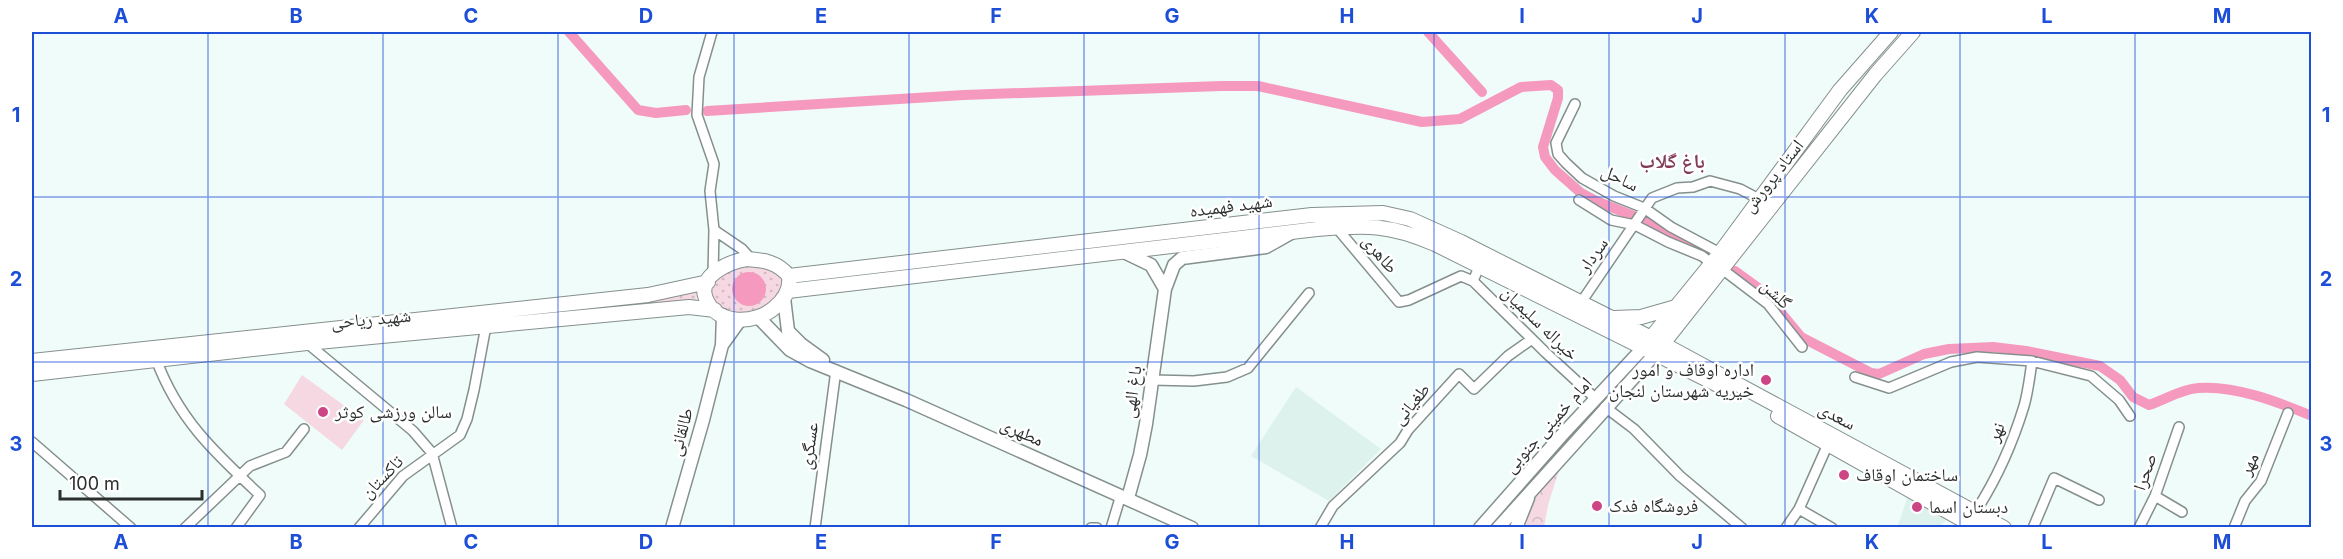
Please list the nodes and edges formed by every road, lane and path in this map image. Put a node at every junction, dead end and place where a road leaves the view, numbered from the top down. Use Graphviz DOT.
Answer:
graph roads {
  1 [pos="712,32"];
  2 [pos="1891,32"];
  3 [pos="1913,32"];
  4 [pos="1840,90"];
  5 [pos="1855,101"];
  6 [pos="1575,104"];
  7 [pos="1759,199"];
  8 [pos="1579,200"];
  9 [pos="1644,207"];
  10 [pos="1635,225"];
  11 [pos="1336,227"];
  12 [pos="714,230"];
  13 [pos="1292,232"];
  14 [pos="1124,252"];
  15 [pos="751,259"];
  16 [pos="1717,262"];
  17 [pos="1479,267"];
  18 [pos="789,276"];
  19 [pos="710,278"];
  20 [pos="1473,280"];
  21 [pos="1165,289"];
  22 [pos="1309,293"];
  23 [pos="786,295"];
  24 [pos="1580,304"];
  25 [pos="1676,307"];
  26 [pos="719,313"];
  27 [pos="759,318"];
  28 [pos="1610,318"];
  29 [pos="740,320"];
  30 [pos="486,326"];
  31 [pos="1532,339"];
  32 [pos="306,343"];
  33 [pos="722,345"];
  34 [pos="1653,346"];
  35 [pos="1802,347"];
  36 [pos="156,359"];
  37 [pos="32,361"];
  38 [pos="2032,361"];
  39 [pos="836,370"];
  40 [pos="32,374"];
  41 [pos="1855,377"];
  42 [pos="1152,380"];
  43 [pos="1600,403"];
  44 [pos="2288,413"];
  45 [pos="2130,416"];
  46 [pos="2179,427"];
  47 [pos="304,429"];
  48 [pos="1830,439"];
  49 [pos="32,442"];
  50 [pos="432,453"];
  51 [pos="239,475"];
  52 [pos="1531,490"];
  53 [pos="2155,496"];
  54 [pos="1124,497"];
  55 [pos="2099,500"];
  56 [pos="1798,509"];
  57 [pos="2182,512"];
  58 [pos="1969,522"];
  59 [pos="1482,527"];
  60 [pos="131,528"];
  61 [pos="185,528"];
  62 [pos="236,528"];
  63 [pos="359,528"];
  64 [pos="452,528"];
  65 [pos="672,528"];
  66 [pos="815,528"];
  67 [pos="1091,528"];
  68 [pos="1097,528"];
  69 [pos="1111,528"];
  70 [pos="1192,528"];
  71 [pos="1320,528"];
  72 [pos="1498,528"];
  73 [pos="1516,528"];
  74 [pos="1742,528"];
  75 [pos="1786,528"];
  76 [pos="1832,528"];
  77 [pos="2004,528"];
  78 [pos="2033,528"];
  79 [pos="2139,528"];
  80 [pos="2234,528"];
  1 -- 12 [label="street"];
  2 -- 4 [label="main road, استاد پرورش"];
  3 -- 5 [label="main road, استاد پرورش"];
  4 -- 5 [label="main road"];
  4 -- 7 [label="main road, استاد پرورش"];
  5 -- 16 [label="main road, استاد پرورش"];
  6 -- 9 [label="street, ساحل"];
  7 -- 9 [label="street"];
  7 -- 16 [label="main road, استاد پرورش"];
  8 -- 10 [label="street"];
  9 -- 10 [label="street, سردار"];
  9 -- 16 [label="street, ساحل"];
  10 -- 16 [label="street"];
  10 -- 24 [label="street, سردار"];
  11 -- 13 [label="main road, شهید فهمیده"];
  11 -- 17 [label="main road, شهید فهمیده"];
  11 -- 20 [label="street, طاهری"];
  12 -- 15 [label="street"];
  12 -- 19 [label="street"];
  13 -- 14 [label="main road, شهید فهمیده"];
  13 -- 21 [label="street, باغ الهی"];
  14 -- 21 [label="street"];
  14 -- 23 [label="main road, شهید فهمیده"];
  15 -- 18 [label="main road"];
  15 -- 19 [label="main road"];
  16 -- 25 [label="main road, استاد پرورش"];
  16 -- 34 [label="main road, استاد پرورش"];
  16 -- 35 [label="street, گلشن"];
  17 -- 20 [label="street"];
  17 -- 34 [label="main road, شهید فهمیده"];
  18 -- 23 [label="main road"];
  18 -- 24 [label="main road, شهید فهمیده"];
  19 -- 26 [label="main road"];
  19 -- 37 [label="main road, شهید ریاحی"];
  20 -- 31 [label="street, خیراله سلیمیان"];
  21 -- 42 [label="street, باغ الهی"];
  22 -- 42 [label="street"];
  23 -- 27 [label="main road"];
  23 -- 39 [label="street"];
  24 -- 28 [label="main road, شهید فهمیده"];
  25 -- 28 [label="main road"];
  25 -- 34 [label="main road, استاد پرورش"];
  26 -- 29 [label="main road"];
  26 -- 30 [label="main road, شهید ریاحی"];
  26 -- 33 [label="street"];
  27 -- 29 [label="main road"];
  27 -- 39 [label="street"];
  28 -- 34 [label="main road, شهید فهمیده"];
  29 -- 33 [label="street"];
  30 -- 32 [label="main road, شهید ریاحی"];
  30 -- 50 [label="street, تاکستان"];
  31 -- 43 [label="street, خیراله سلیمیان"];
  31 -- 71 [label="street, طغیانی"];
  32 -- 36 [label="main road, شهید ریاحی"];
  32 -- 50 [label="street"];
  33 -- 65 [label="street, طالقانی"];
  34 -- 43 [label="street, امام خمینی جنوبی"];
  34 -- 48 [label="main road, سعدی"];
  36 -- 40 [label="main road, شهید ریاحی"];
  36 -- 51 [label="street"];
  38 -- 41 [label="street"];
  38 -- 45 [label="street"];
  38 -- 58 [label="street, نهر"];
  39 -- 54 [label="street, مطهری"];
  39 -- 66 [label="street, عسگری"];
  42 -- 54 [label="street, باغ الهی"];
  43 -- 52 [label="street, امام خمینی جنوبی"];
  43 -- 59 [label="street, امام خمینی جنوبی"];
  43 -- 74 [label="street"];
  44 -- 80 [label="street, مهر"];
  46 -- 53 [label="street, صحرا"];
  47 -- 51 [label="street"];
  48 -- 56 [label="street"];
  48 -- 58 [label="main road, سعدی"];
  49 -- 60 [label="street"];
  50 -- 63 [label="street, تاکستان"];
  50 -- 64 [label="street"];
  51 -- 61 [label="street"];
  51 -- 62 [label="street"];
  52 -- 72 [label="street, امام خمینی جنوبی"];
  52 -- 73 [label="street"];
  53 -- 57 [label="street"];
  53 -- 79 [label="street, صحرا"];
  54 -- 69 [label="street"];
  54 -- 70 [label="street, مطهری"];
  55 -- 78 [label="street"];
  56 -- 75 [label="street"];
  56 -- 76 [label="street"];
  58 -- 77 [label="main road, سعدی"];
  67 -- 68 [label="street"];
}
